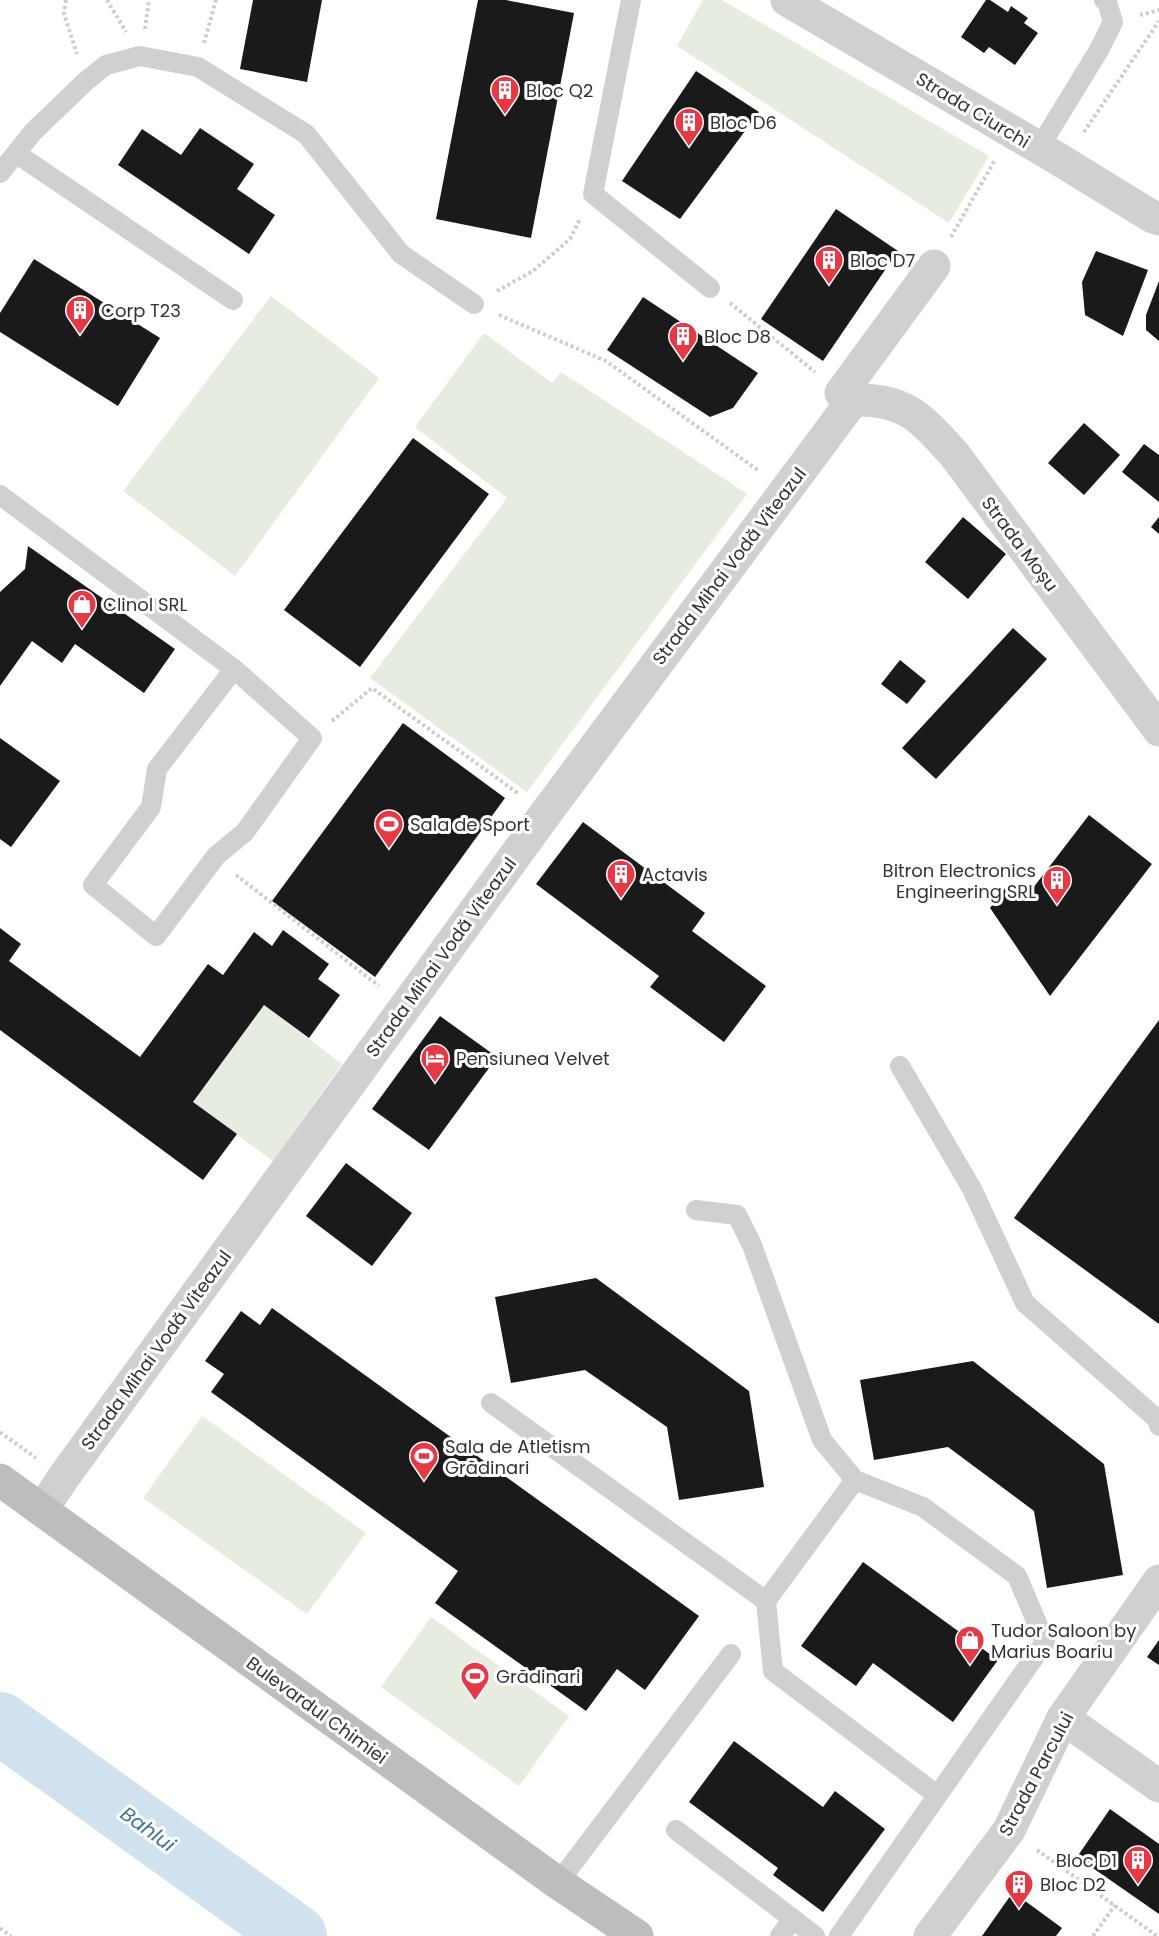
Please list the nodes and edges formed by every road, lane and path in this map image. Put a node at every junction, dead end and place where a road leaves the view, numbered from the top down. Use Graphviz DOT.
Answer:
graph roads {
  1 [pos="66,0"];
  2 [pos="107,0"];
  3 [pos="216,0"];
  4 [pos="631,0"];
  5 [pos="788,0"];
  6 [pos="1104,0"];
  7 [pos="1159,21"];
  8 [pos="140,56"];
  9 [pos="198,67"];
  10 [pos="86,81"];
  11 [pos="1038,148"];
  12 [pos="17,154"];
  13 [pos="0,173"];
  14 [pos="593,194"];
  15 [pos="1159,219"];
  16 [pos="934,266"];
  17 [pos="710,288"];
  18 [pos="233,300"];
  19 [pos="474,304"];
  20 [pos="847,397"];
  21 [pos="785,490"];
  22 [pos="0,495"];
  23 [pos="234,669"];
  24 [pos="1159,730"];
  25 [pos="312,738"];
  26 [pos="525,799"];
  27 [pos="236,875"];
  28 [pos="378,986"];
  29 [pos="900,1066"];
  30 [pos="696,1210"];
  31 [pos="491,1403"];
  32 [pos="1159,1426"];
  33 [pos="0,1432"];
  34 [pos="63,1478"];
  35 [pos="0,1480"];
  36 [pos="855,1480"];
  37 [pos="42,1510"];
  38 [pos="1159,1581"];
  39 [pos="766,1601"];
  40 [pos="731,1654"];
  41 [pos="1063,1718"];
  42 [pos="1159,1786"];
  43 [pos="937,1795"];
  44 [pos="676,1830"];
  45 [pos="1009,1830"];
  46 [pos="558,1883"];
  47 [pos="1115,1905"];
  48 [pos="793,1920"];
  49 [pos="0,1928"];
  50 [pos="11,1936"];
  51 [pos="637,1936"];
  52 [pos="780,1936"];
  53 [pos="816,1936"];
  54 [pos="839,1936"];
  55 [pos="930,1936"];
  56 [pos="1093,1936"];
  57 [pos="1156,1936"];
  1 -- 10 [label="path"];
  2 -- 8 [label="path"];
  3 -- 9 [label="path"];
  4 -- 14 [label="lane"];
  5 -- 11 [label="street, Strada Ciurchi"];
  6 -- 11 [label="lane"];
  7 -- 11 [label="path"];
  8 -- 9 [label="lane"];
  8 -- 10 [label="lane"];
  9 -- 19 [label="lane"];
  10 -- 12 [label="lane"];
  11 -- 15 [label="street, Strada Ciurchi"];
  11 -- 16 [label="path"];
  12 -- 13 [label="lane"];
  12 -- 18 [label="lane"];
  14 -- 17 [label="lane"];
  14 -- 19 [label="path"];
  16 -- 20 [label="street, Strada Mihai Vodă Viteazul"];
  17 -- 20 [label="path"];
  19 -- 21 [label="path"];
  20 -- 21 [label="street, Strada Mihai Vodă Viteazul"];
  20 -- 24 [label="street, Strada Moșu"];
  21 -- 34 [label="street, Strada Mihai Vodă Viteazul"];
  22 -- 23 [label="lane"];
  23 -- 25 [label="lane"];
  23 -- 25 [label="lane"];
  25 -- 26 [label="path"];
  27 -- 28 [label="path"];
  29 -- 32 [label="lane"];
  30 -- 36 [label="lane"];
  31 -- 39 [label="lane"];
  33 -- 34 [label="path"];
  34 -- 37 [label="street, Strada Mihai Vodă Viteazul"];
  35 -- 37 [label="main road, Bulevardul Chimiei"];
  36 -- 39 [label="lane"];
  36 -- 43 [label="lane"];
  37 -- 46 [label="main road, Bulevardul Chimiei"];
  38 -- 41 [label="street, Strada Parcului"];
  39 -- 43 [label="lane"];
  40 -- 46 [label="lane"];
  41 -- 42 [label="street"];
  41 -- 45 [label="street, Strada Parcului"];
  43 -- 54 [label="lane"];
  44 -- 48 [label="lane"];
  45 -- 47 [label="path"];
  45 -- 55 [label="street, Strada Parcului"];
  46 -- 51 [label="main road, Bulevardul Chimiei"];
  47 -- 56 [label="path"];
  47 -- 57 [label="path"];
  48 -- 52 [label="lane"];
  48 -- 53 [label="lane"];
  49 -- 50 [label="path"];
}
